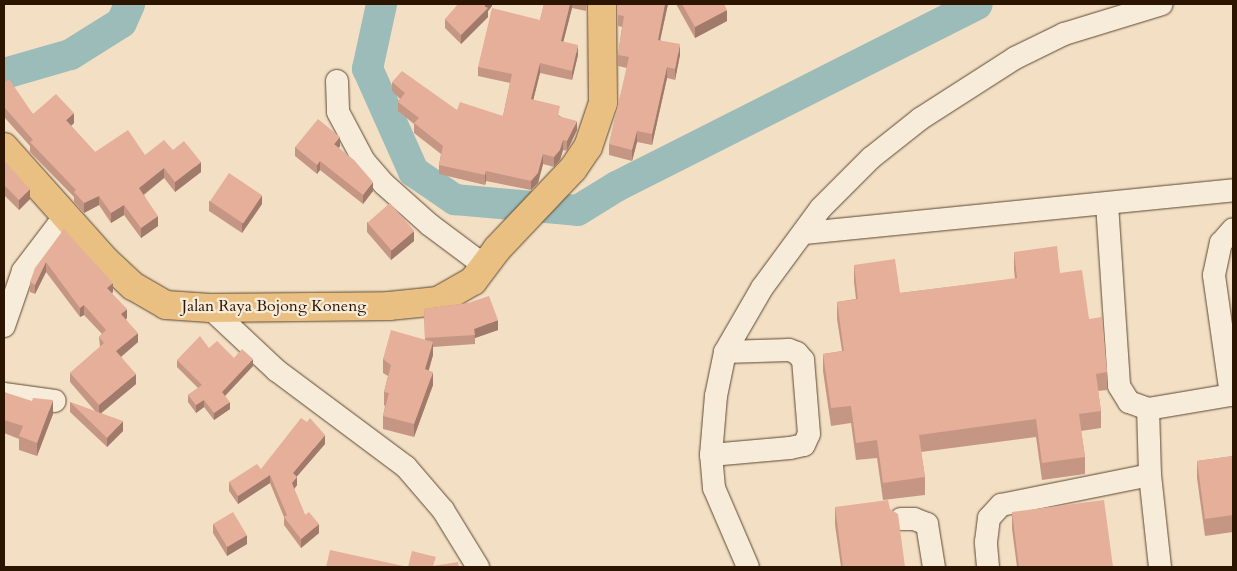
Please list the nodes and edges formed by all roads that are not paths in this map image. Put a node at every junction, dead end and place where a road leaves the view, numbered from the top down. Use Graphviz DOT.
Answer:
graph roads {
  1 [pos="602,4"];
  2 [pos="1162,4"];
  3 [pos="338,81"];
  4 [pos="4,147"];
  5 [pos="1233,190"];
  6 [pos="1107,204"];
  7 [pos="64,217"];
  8 [pos="1233,229"];
  9 [pos="805,232"];
  10 [pos="491,258"];
  11 [pos="210,308"];
  12 [pos="4,326"];
  13 [pos="725,352"];
  14 [pos="4,394"];
  15 [pos="1232,395"];
  16 [pos="55,401"];
  17 [pos="1148,409"];
  18 [pos="712,455"];
  19 [pos="1150,475"];
  20 [pos="900,519"];
  21 [pos="478,567"];
  22 [pos="748,567"];
  23 [pos="934,567"];
  24 [pos="988,567"];
  25 [pos="1160,567"];
  1 -- 10 [label="main road, Jalan Raya Bojong Koneng"];
  2 -- 9 [label="street"];
  3 -- 10 [label="street"];
  4 -- 7 [label="main road, Jalan Raya Bojong Koneng"];
  5 -- 6 [label="street"];
  6 -- 9 [label="street"];
  6 -- 17 [label="street"];
  7 -- 11 [label="main road, Jalan Raya Bojong Koneng"];
  7 -- 12 [label="street"];
  8 -- 15 [label="street"];
  9 -- 13 [label="street"];
  10 -- 11 [label="main road, Jalan Raya Bojong Koneng"];
  11 -- 21 [label="street"];
  13 -- 18 [label="street"];
  13 -- 18 [label="street"];
  14 -- 16 [label="street"];
  15 -- 17 [label="street"];
  17 -- 19 [label="street"];
  18 -- 22 [label="street"];
  19 -- 24 [label="street"];
  19 -- 25 [label="street"];
  20 -- 23 [label="street"];
}
